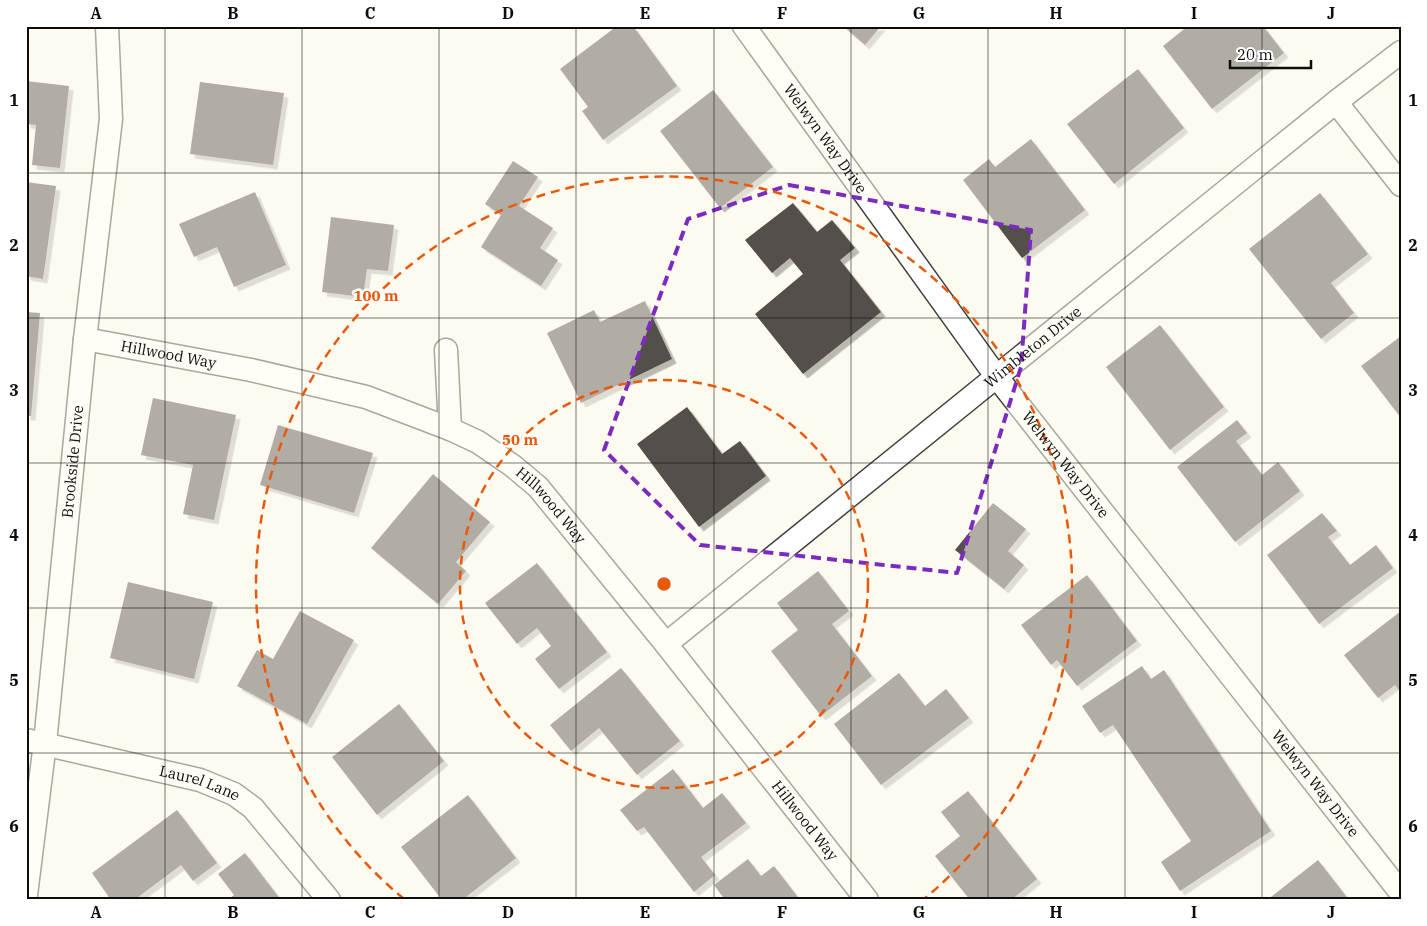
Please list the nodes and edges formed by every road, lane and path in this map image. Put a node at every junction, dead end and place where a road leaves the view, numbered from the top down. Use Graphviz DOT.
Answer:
graph roads {
  1 [pos="106,26"];
  2 [pos="744,26"];
  3 [pos="1401,52"];
  4 [pos="1336,102"];
  5 [pos="1401,185"];
  6 [pos="85,339"];
  7 [pos="446,350"];
  8 [pos="996,376"];
  9 [pos="450,429"];
  10 [pos="666,644"];
  11 [pos="36,742"];
  12 [pos="1401,893"];
  13 [pos="26,895"];
  14 [pos="329,900"];
  15 [pos="867,900"];
  1 -- 6 [label="street, Brookside Drive"];
  2 -- 8 [label="street, Welwyn Way Drive"];
  3 -- 4 [label="street, Wimbleton Drive"];
  4 -- 5 [label="street"];
  4 -- 8 [label="street, Wimbleton Drive"];
  6 -- 9 [label="street, Hillwood Way"];
  6 -- 11 [label="street, Brookside Drive"];
  7 -- 9 [label="street"];
  8 -- 10 [label="street, Wimbleton Drive"];
  8 -- 12 [label="street, Welwyn Way Drive"];
  9 -- 10 [label="street, Hillwood Way"];
  10 -- 15 [label="street, Hillwood Way"];
  11 -- 13 [label="street, Brookside Drive"];
  11 -- 14 [label="street, Laurel Lane"];
}
